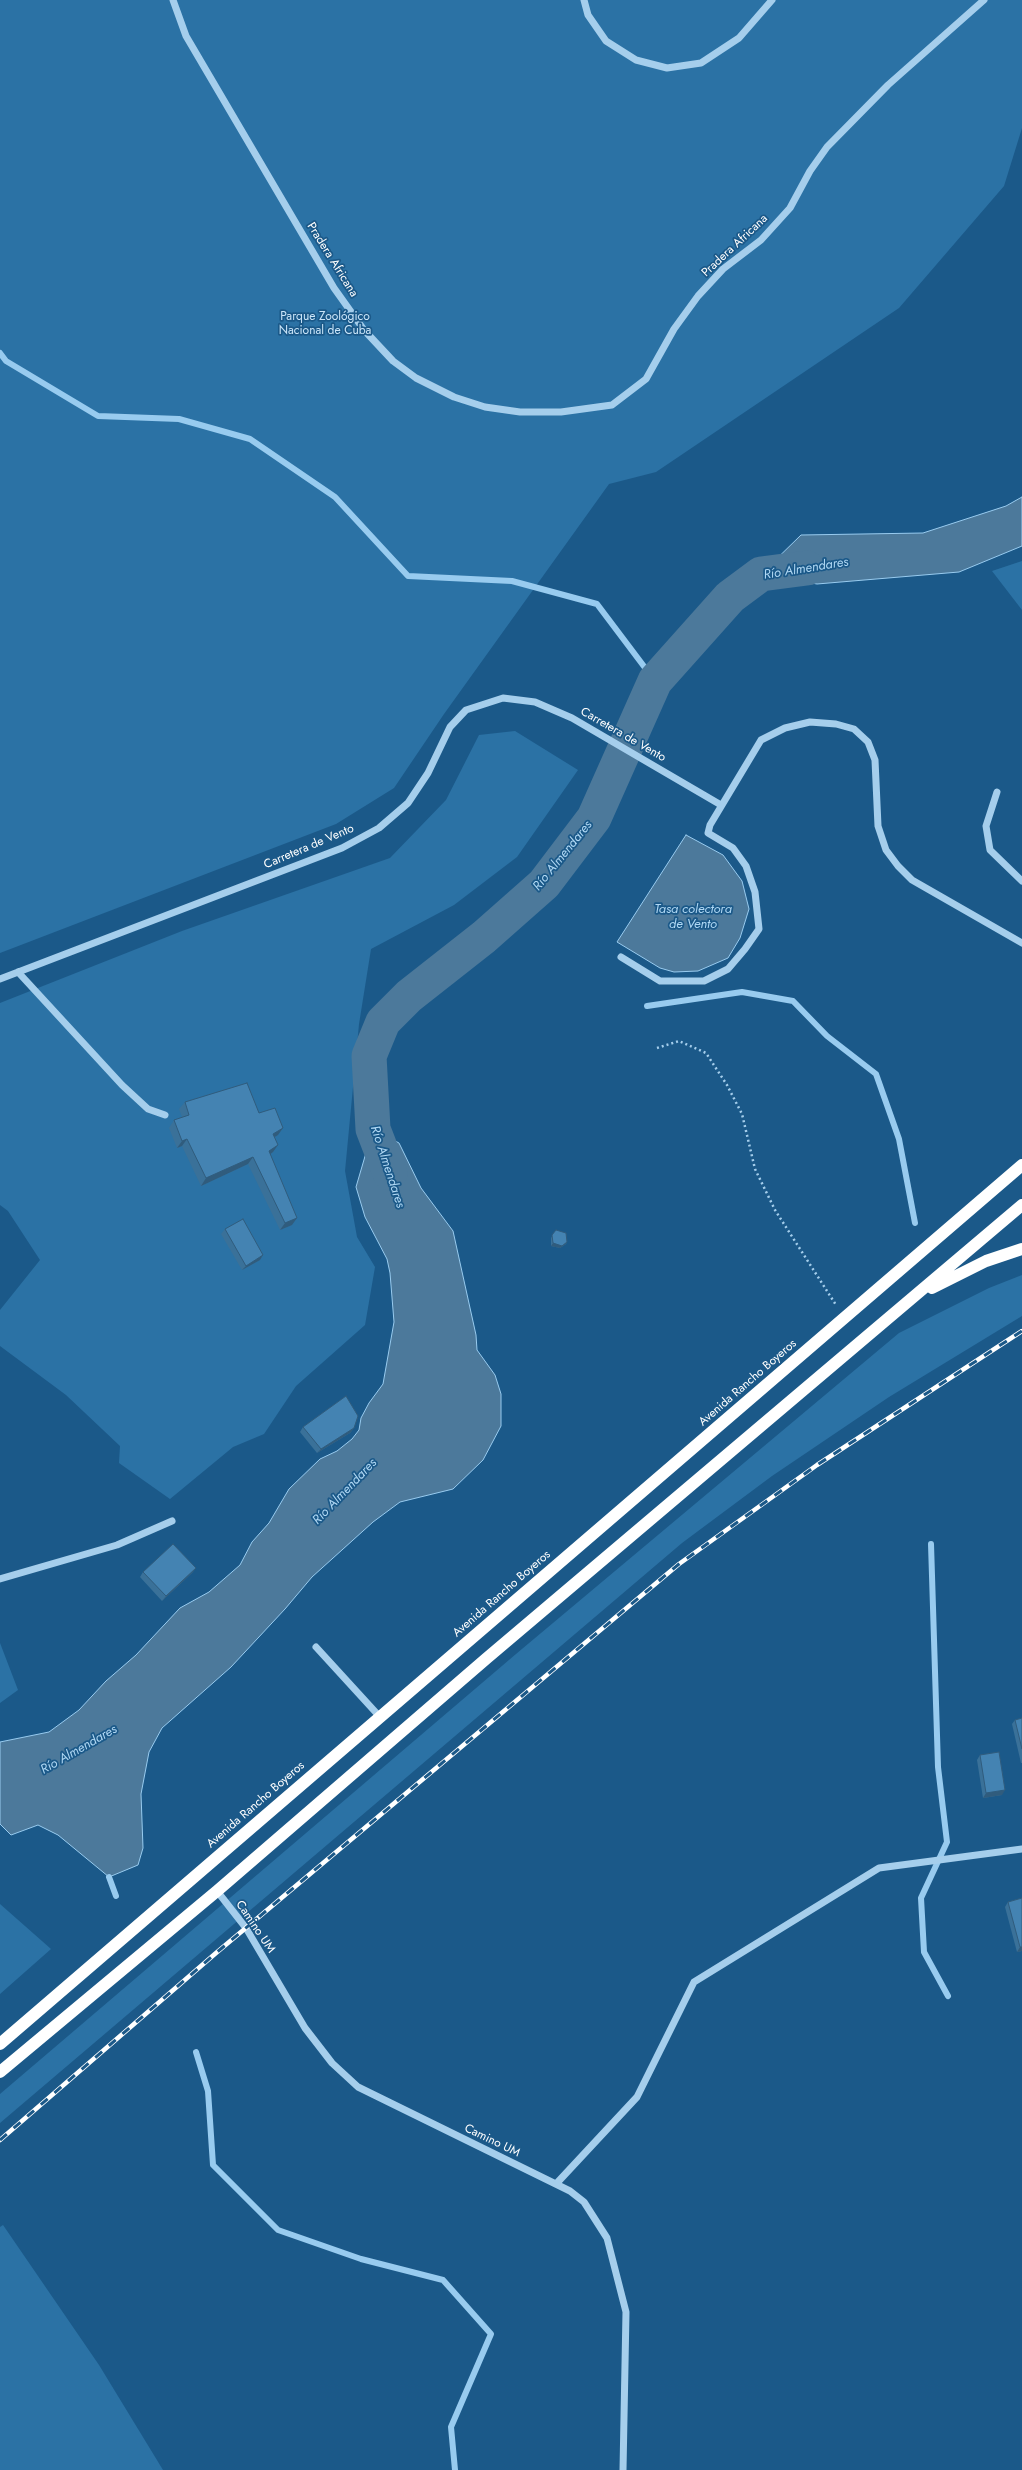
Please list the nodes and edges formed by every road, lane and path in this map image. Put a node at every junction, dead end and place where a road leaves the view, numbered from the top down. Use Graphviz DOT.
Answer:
graph roads {
  1 [pos="173,0"];
  2 [pos="584,0"];
  3 [pos="772,0"];
  4 [pos="984,0"];
  5 [pos="997,792"];
  6 [pos="721,805"];
  7 [pos="1022,881"];
  8 [pos="1022,943"];
  9 [pos="621,958"];
  10 [pos="18,972"];
  11 [pos="0,979"];
  12 [pos="657,1048"];
  13 [pos="165,1115"];
  14 [pos="1022,1165"];
  15 [pos="1022,1205"];
  16 [pos="1022,1249"];
  17 [pos="892,1314"];
  18 [pos="844,1319"];
  19 [pos="172,1521"];
  20 [pos="0,1579"];
  21 [pos="316,1647"];
  22 [pos="380,1717"];
  23 [pos="1022,1848"];
  24 [pos="217,1891"];
  25 [pos="0,2044"];
  26 [pos="0,2072"];
  27 [pos="556,2184"];
  28 [pos="623,2470"];
  1 -- 4 [label="street, Pradera Africana"];
  2 -- 3 [label="street"];
  5 -- 7 [label="street"];
  6 -- 8 [label="street"];
  6 -- 9 [label="street"];
  6 -- 10 [label="street, Carretera de Vento"];
  10 -- 11 [label="street, Carretera de Vento"];
  10 -- 13 [label="street"];
  12 -- 18 [label="path"];
  14 -- 18 [label="highway, Avenida Rancho Boyeros"];
  15 -- 17 [label="highway"];
  16 -- 17 [label="highway"];
  17 -- 24 [label="highway"];
  18 -- 22 [label="highway, Avenida Rancho Boyeros"];
  19 -- 20 [label="street"];
  21 -- 22 [label="street"];
  22 -- 25 [label="highway, Avenida Rancho Boyeros"];
  23 -- 27 [label="street"];
  24 -- 26 [label="highway"];
  24 -- 27 [label="street, Camino UM"];
  27 -- 28 [label="street, Camino UM"];
}
